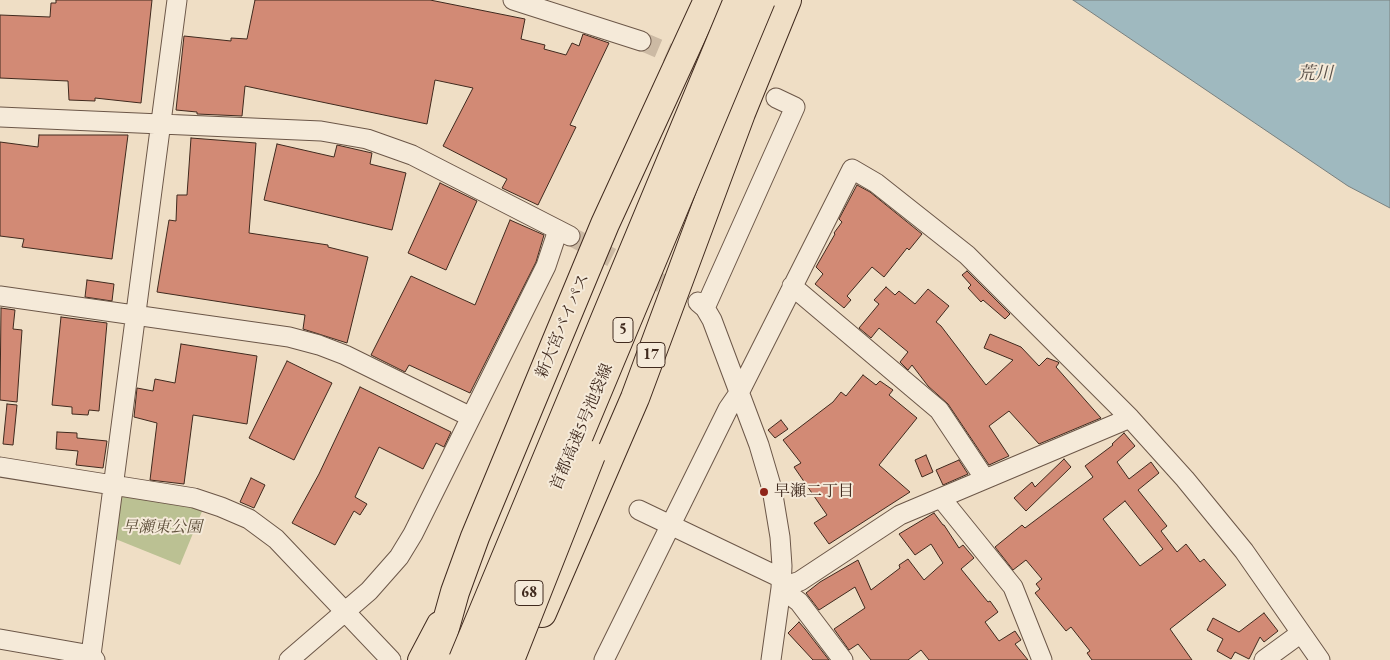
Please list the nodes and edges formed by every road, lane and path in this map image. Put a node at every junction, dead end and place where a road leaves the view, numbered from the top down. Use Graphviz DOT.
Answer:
graph roads {
  1 [pos="177,0"];
  2 [pos="512,0"];
  3 [pos="708,0"];
  4 [pos="738,0"];
  5 [pos="761,0"];
  6 [pos="787,0"];
  7 [pos="641,41"];
  8 [pos="714,86"];
  9 [pos="776,98"];
  10 [pos="0,117"];
  11 [pos="160,124"];
  12 [pos="792,286"];
  13 [pos="0,296"];
  14 [pos="135,315"];
  15 [pos="739,393"];
  16 [pos="470,417"];
  17 [pos="1130,418"];
  18 [pos="0,467"];
  19 [pos="985,479"];
  20 [pos="114,485"];
  21 [pos="941,498"];
  22 [pos="639,510"];
  23 [pos="582,522"];
  24 [pos="671,525"];
  25 [pos="781,583"];
  26 [pos="455,592"];
  27 [pos="346,612"];
  28 [pos="1301,633"];
  29 [pos="0,639"];
  30 [pos="93,658"];
  31 [pos="289,660"];
  32 [pos="391,660"];
  33 [pos="420,660"];
  34 [pos="436,660"];
  35 [pos="455,660"];
  36 [pos="463,660"];
  37 [pos="471,660"];
  38 [pos="485,660"];
  39 [pos="510,660"];
  40 [pos="520,660"];
  41 [pos="604,660"];
  42 [pos="771,660"];
  43 [pos="843,660"];
  44 [pos="1042,660"];
  45 [pos="1264,660"];
  46 [pos="1320,660"];
  1 -- 11 [label="street"];
  2 -- 7 [label="street"];
  3 -- 26 [label="highway, 新大宮バイパス"];
  4 -- 8 [label="highway, 首都高速5号池袋線 / 5, bridge"];
  5 -- 8 [label="highway, 首都高速5号池袋線 / 5, bridge"];
  6 -- 23 [label="highway, 17"];
  8 -- 35 [label="highway, bridge"];
  8 -- 36 [label="highway, 首都高速5号池袋線 / 5, bridge"];
  8 -- 38 [label="highway, 首都高速5号池袋線 / 5, bridge"];
  8 -- 39 [label="highway, bridge"];
  9 -- 15 [label="street"];
  10 -- 11 [label="street"];
  11 -- 14 [label="street"];
  11 -- 16 [label="street"];
  12 -- 15 [label="street"];
  12 -- 17 [label="street"];
  12 -- 19 [label="street"];
  13 -- 14 [label="street"];
  14 -- 16 [label="street"];
  14 -- 20 [label="street"];
  15 -- 24 [label="street"];
  15 -- 25 [label="street"];
  16 -- 27 [label="street"];
  17 -- 19 [label="street"];
  17 -- 28 [label="street"];
  18 -- 20 [label="street"];
  19 -- 21 [label="street"];
  20 -- 27 [label="street"];
  20 -- 30 [label="street"];
  21 -- 25 [label="street"];
  21 -- 44 [label="street"];
  22 -- 24 [label="street"];
  23 -- 37 [label="main road, 68"];
  23 -- 40 [label="highway, 17"];
  24 -- 25 [label="street"];
  24 -- 41 [label="street"];
  25 -- 42 [label="street"];
  25 -- 43 [label="street"];
  26 -- 33 [label="main road"];
  26 -- 34 [label="highway, 新大宮バイパス"];
  27 -- 31 [label="street"];
  27 -- 32 [label="street"];
  28 -- 45 [label="street"];
  28 -- 46 [label="street"];
  29 -- 30 [label="street"];
}
